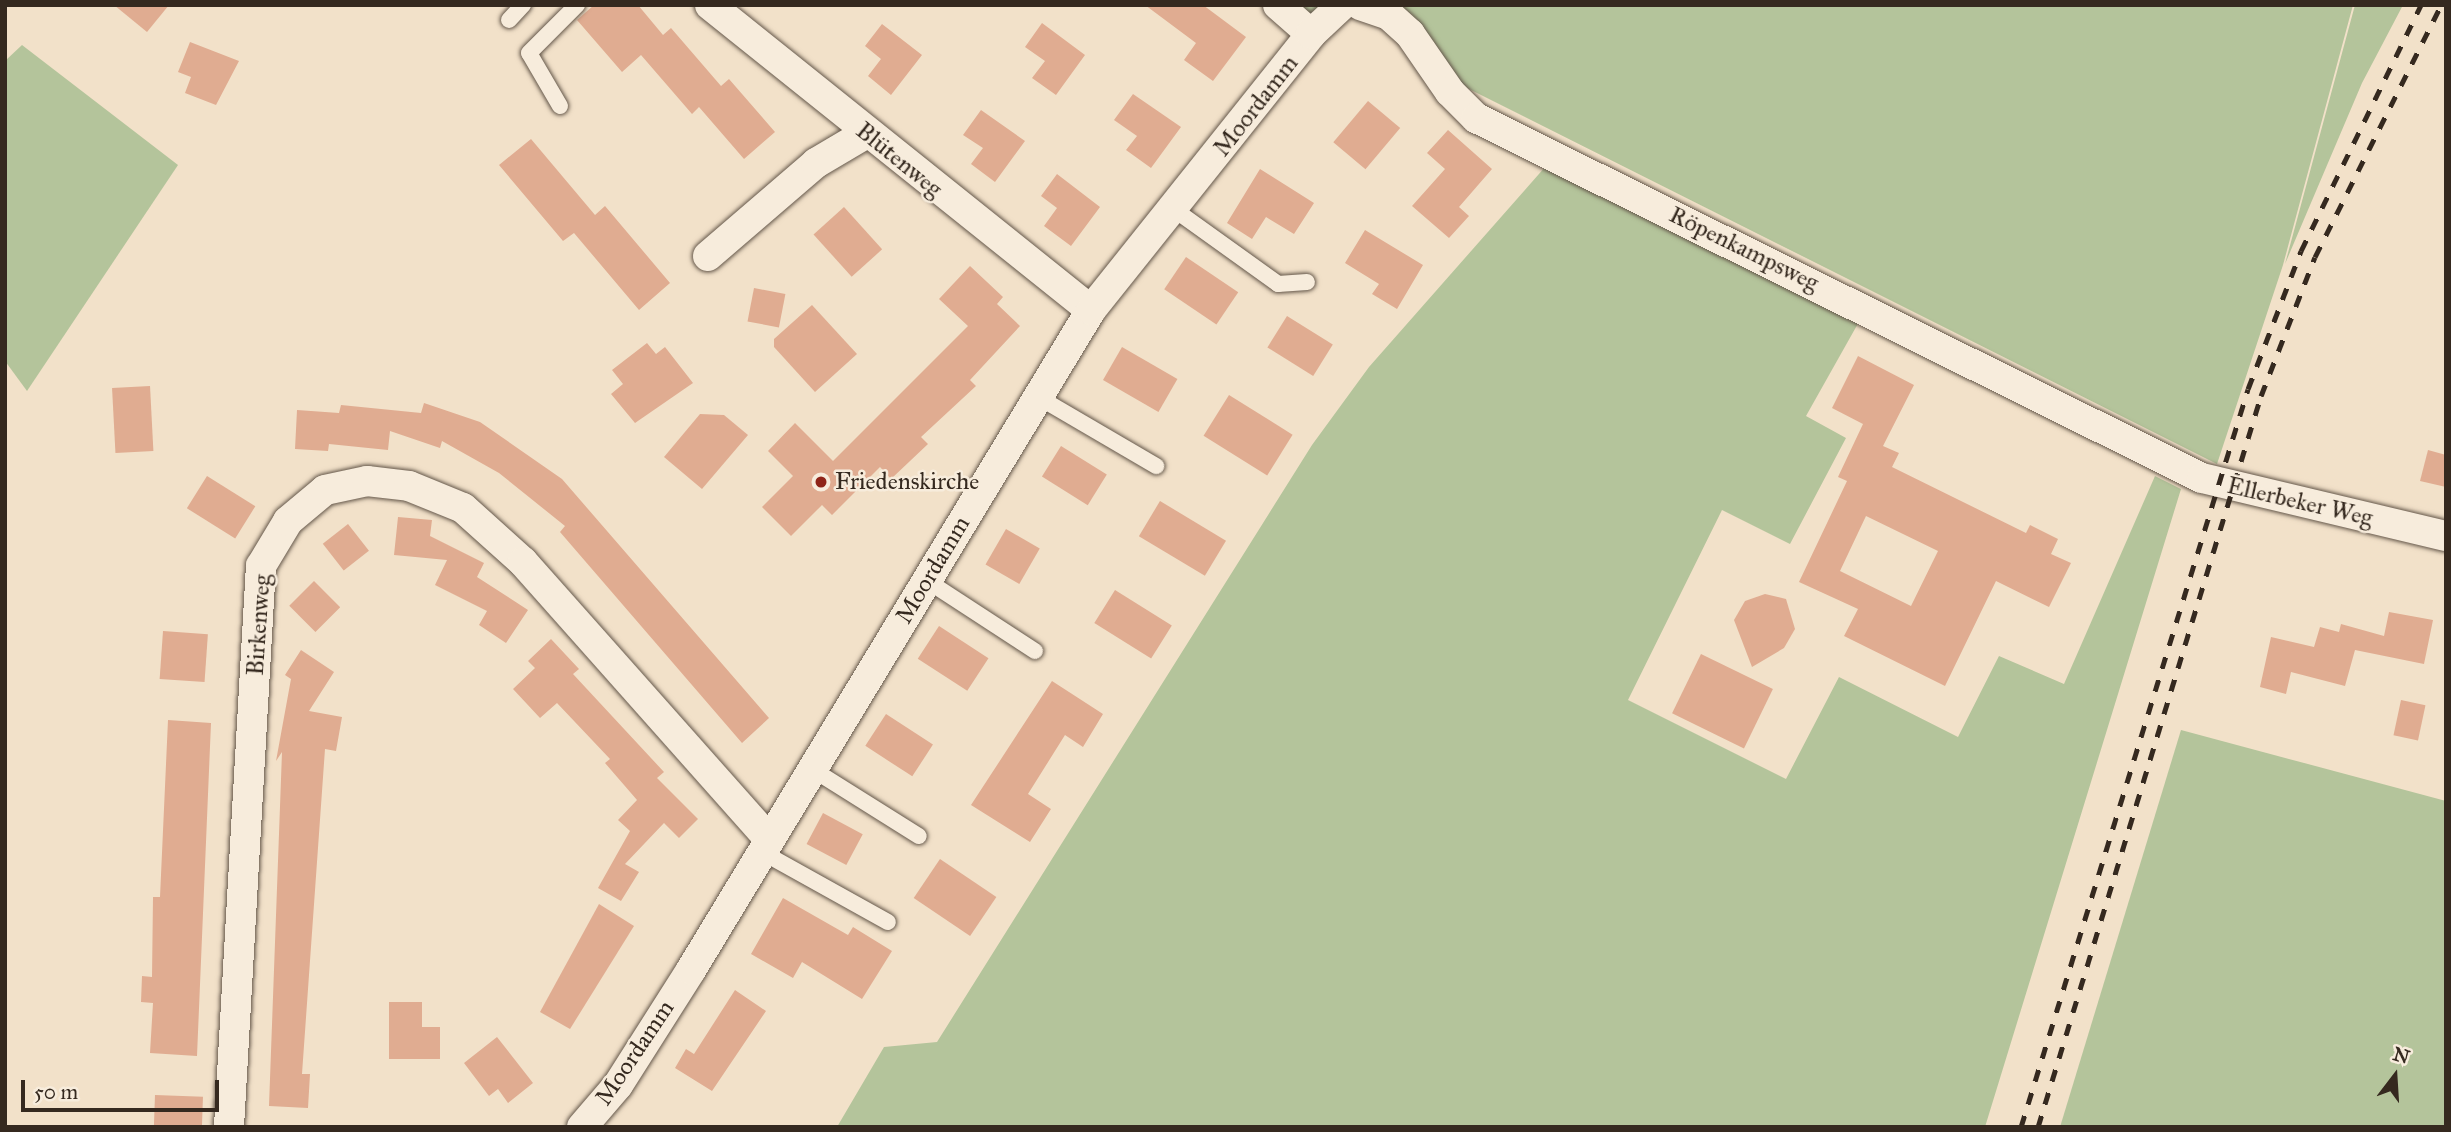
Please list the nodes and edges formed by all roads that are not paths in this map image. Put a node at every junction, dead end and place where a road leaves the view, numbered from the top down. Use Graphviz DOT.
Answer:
graph roads {
  1 [pos="523,5"];
  2 [pos="577,5"];
  3 [pos="710,5"];
  4 [pos="1278,5"];
  5 [pos="1342,5"];
  6 [pos="1360,5"];
  7 [pos="509,20"];
  8 [pos="1311,34"];
  9 [pos="561,106"];
  10 [pos="865,134"];
  11 [pos="1175,210"];
  12 [pos="708,256"];
  13 [pos="1307,282"];
  14 [pos="1091,310"];
  15 [pos="1038,397"];
  16 [pos="2159,456"];
  17 [pos="1156,466"];
  18 [pos="2446,536"];
  19 [pos="926,580"];
  20 [pos="1035,651"];
  21 [pos="812,769"];
  22 [pos="919,836"];
  23 [pos="765,845"];
  24 [pos="888,922"];
  25 [pos="229,1127"];
  26 [pos="583,1127"];
  1 -- 7 [label="lane"];
  2 -- 9 [label="lane"];
  3 -- 10 [label="street, Blütenweg"];
  4 -- 8 [label="street"];
  5 -- 8 [label="street"];
  6 -- 16 [label="street, Röpenkampsweg"];
  8 -- 11 [label="street, Moordamm"];
  10 -- 12 [label="street"];
  10 -- 14 [label="street, Blütenweg"];
  11 -- 13 [label="lane"];
  11 -- 14 [label="street, Moordamm"];
  14 -- 15 [label="street, Moordamm"];
  15 -- 17 [label="lane"];
  15 -- 19 [label="street, Moordamm"];
  16 -- 18 [label="street, Ellerbeker Weg"];
  19 -- 20 [label="lane"];
  19 -- 21 [label="street, Moordamm"];
  21 -- 22 [label="lane"];
  21 -- 23 [label="street, Moordamm"];
  23 -- 24 [label="lane"];
  23 -- 25 [label="street, Birkenweg"];
  23 -- 26 [label="street, Moordamm"];
}
